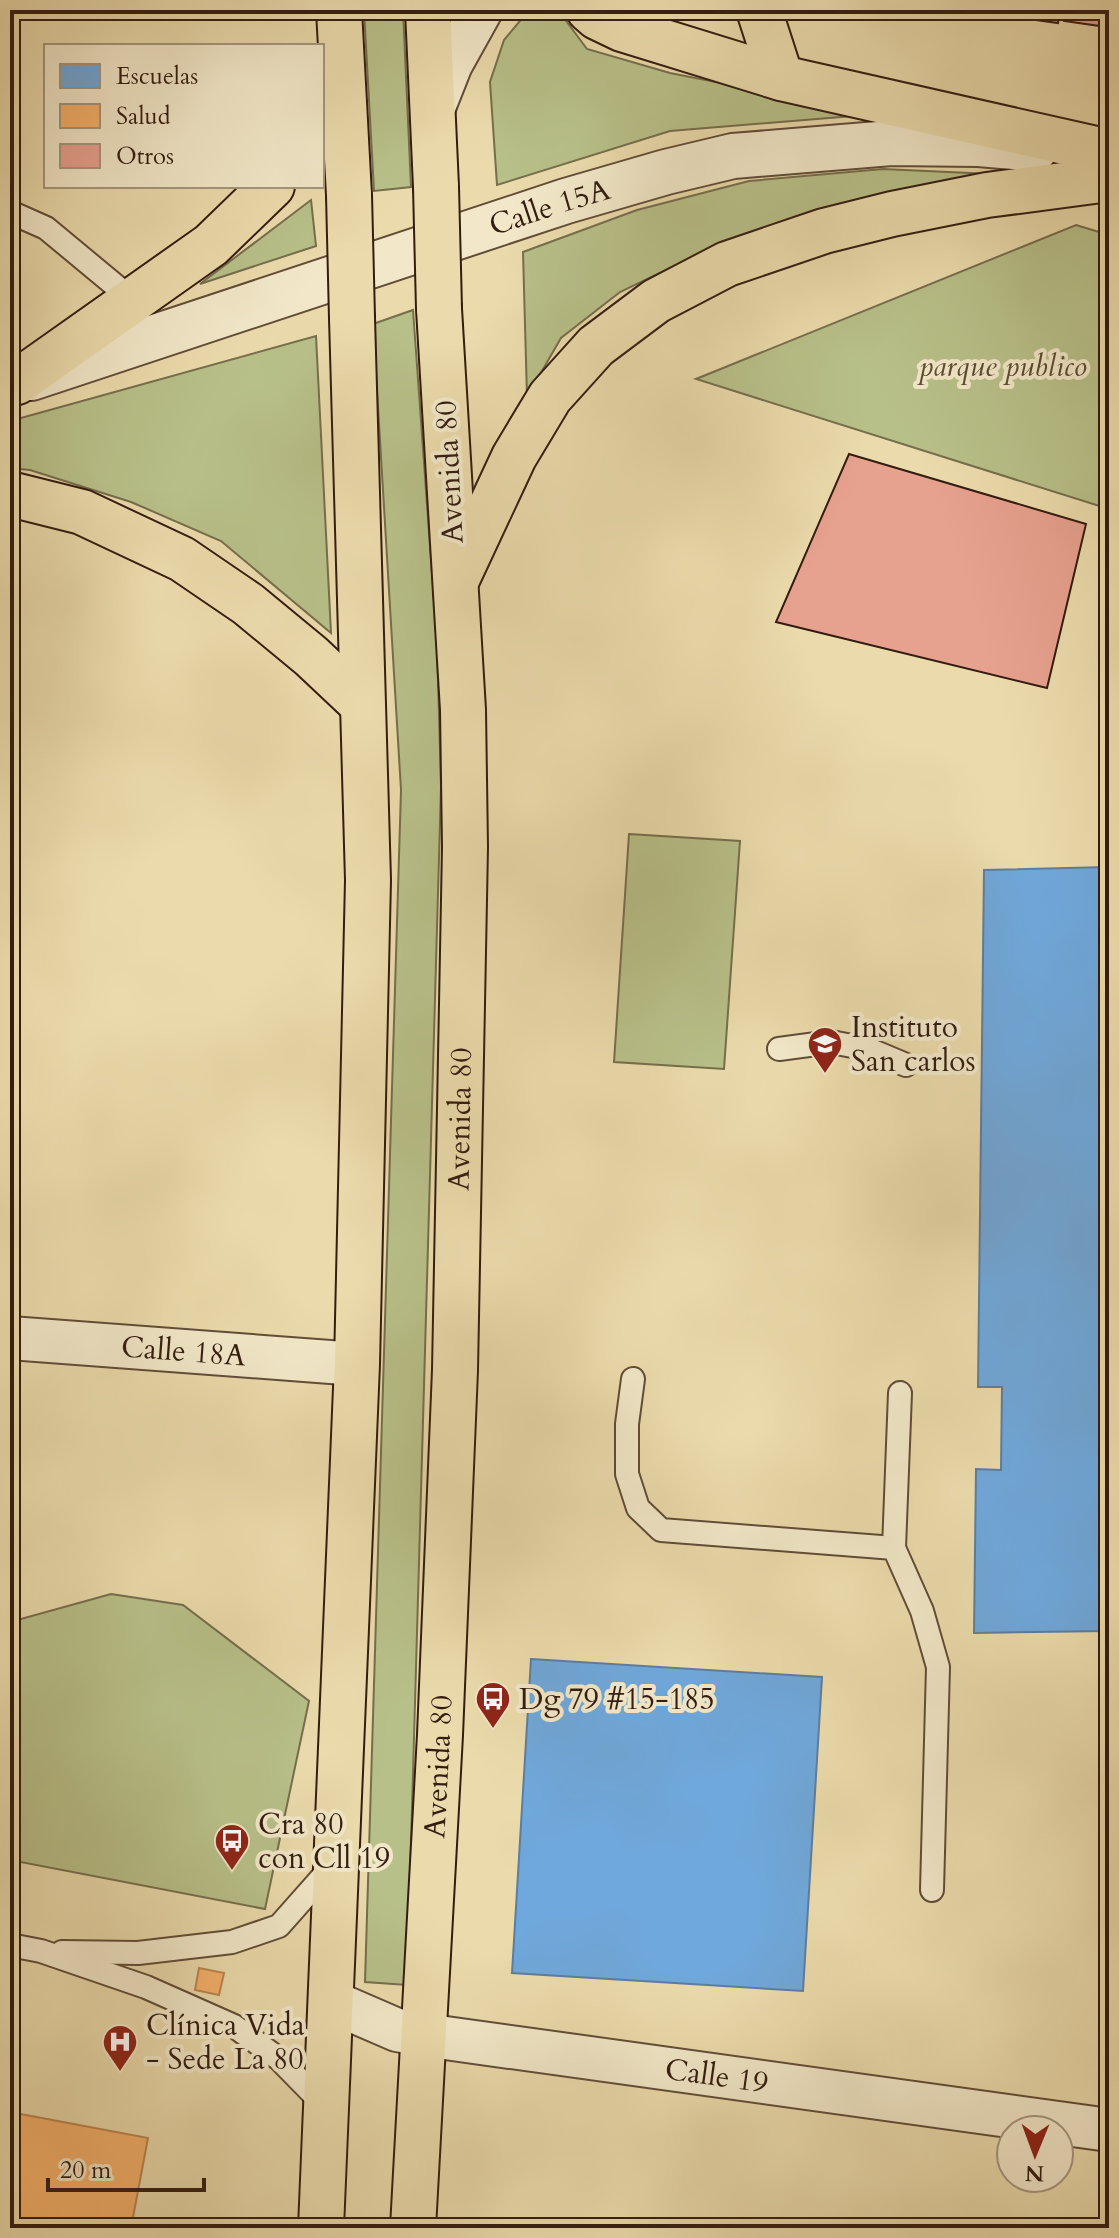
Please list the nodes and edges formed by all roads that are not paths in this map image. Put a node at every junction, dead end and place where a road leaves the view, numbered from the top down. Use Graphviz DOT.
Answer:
graph roads {
  1 [pos="339,10"];
  2 [pos="428,10"];
  3 [pos="481,10"];
  4 [pos="589,10"];
  5 [pos="759,10"];
  6 [pos="781,78"];
  7 [pos="432,112"];
  8 [pos="333,121"];
  9 [pos="1109,153"];
  10 [pos="1109,179"];
  11 [pos="270,188"];
  12 [pos="10,212"];
  13 [pos="134,301"];
  14 [pos="14,384"];
  15 [pos="10,494"];
  16 [pos="455,583"];
  17 [pos="362,704"];
  18 [pos="779,1049"];
  19 [pos="906,1065"];
  20 [pos="10,1338"];
  21 [pos="357,1364"];
  22 [pos="633,1379"];
  23 [pos="900,1393"];
  24 [pos="894,1548"];
  25 [pos="336,1861"];
  26 [pos="932,1890"];
  27 [pos="10,1945"];
  28 [pos="41,1951"];
  29 [pos="330,2001"];
  30 [pos="424,2035"];
  31 [pos="326,2107"];
  32 [pos="1109,2130"];
  33 [pos="321,2228"];
  34 [pos="413,2228"];
  1 -- 8 [label="main road"];
  2 -- 7 [label="main road, Avenida 80"];
  3 -- 7 [label="street"];
  4 -- 6 [label="main road"];
  5 -- 6 [label="main road"];
  6 -- 9 [label="main road"];
  7 -- 16 [label="main road, Avenida 80, bridge"];
  8 -- 17 [label="main road, bridge"];
  9 -- 14 [label="street, Calle 15A"];
  10 -- 16 [label="main road"];
  11 -- 13 [label="main road"];
  12 -- 13 [label="lane"];
  13 -- 14 [label="main road"];
  15 -- 17 [label="main road"];
  16 -- 30 [label="main road, Avenida 80"];
  17 -- 21 [label="main road"];
  18 -- 19 [label="lane"];
  20 -- 21 [label="street, Calle 18A"];
  21 -- 25 [label="main road"];
  22 -- 24 [label="lane"];
  23 -- 24 [label="lane"];
  24 -- 26 [label="lane"];
  25 -- 28 [label="lane"];
  25 -- 29 [label="main road"];
  27 -- 28 [label="lane"];
  28 -- 31 [label="lane"];
  29 -- 30 [label="street, Calle 19"];
  29 -- 31 [label="main road"];
  30 -- 32 [label="street, Calle 19"];
  30 -- 34 [label="main road, Avenida 80"];
  31 -- 33 [label="main road"];
}
